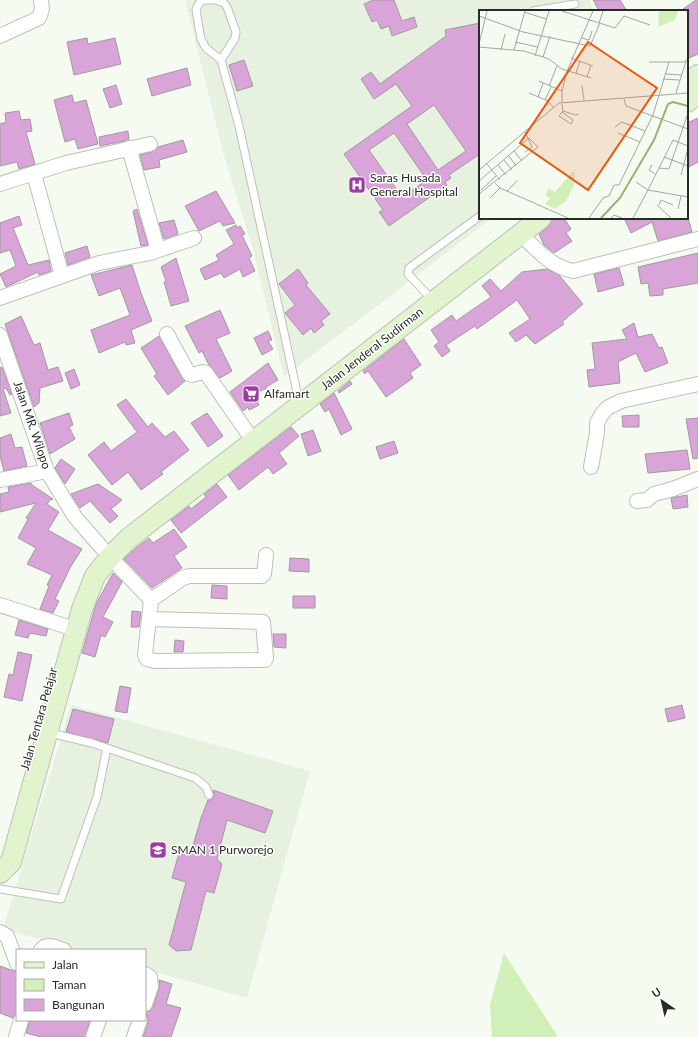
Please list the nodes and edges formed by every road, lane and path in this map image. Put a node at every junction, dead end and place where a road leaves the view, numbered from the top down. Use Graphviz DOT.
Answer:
graph roads {
  1 [pos="41,0"];
  2 [pos="198,2"];
  3 [pos="574,2"];
  4 [pos="538,10"];
  5 [pos="0,36"];
  6 [pos="221,60"];
  7 [pos="698,75"];
  8 [pos="688,83"];
  9 [pos="698,93"];
  10 [pos="688,101"];
  11 [pos="150,144"];
  12 [pos="129,148"];
  13 [pos="34,174"];
  14 [pos="0,184"];
  15 [pos="479,217"];
  16 [pos="538,219"];
  17 [pos="520,226"];
  18 [pos="194,238"];
  19 [pos="698,239"];
  20 [pos="158,250"];
  21 [pos="62,276"];
  22 [pos="429,296"];
  23 [pos="0,298"];
  24 [pos="167,334"];
  25 [pos="0,335"];
  26 [pos="698,384"];
  27 [pos="300,397"];
  28 [pos="247,432"];
  29 [pos="591,467"];
  30 [pos="47,471"];
  31 [pos="698,479"];
  32 [pos="0,480"];
  33 [pos="637,501"];
  34 [pos="106,553"];
  35 [pos="266,555"];
  36 [pos="91,572"];
  37 [pos="151,600"];
  38 [pos="0,605"];
  39 [pos="149,619"];
  40 [pos="65,626"];
  41 [pos="47,732"];
  42 [pos="107,748"];
  43 [pos="209,795"];
  44 [pos="0,874"];
  45 [pos="0,889"];
  46 [pos="0,932"];
  47 [pos="42,949"];
  48 [pos="61,949"];
  49 [pos="16,960"];
  50 [pos="146,975"];
  51 [pos="146,1001"];
  52 [pos="21,1021"];
  53 [pos="100,1021"];
  54 [pos="140,1021"];
  55 [pos="16,1037"];
  56 [pos="94,1037"];
  57 [pos="134,1037"];
  1 -- 5 [label="street"];
  2 -- 6 [label="lane"];
  2 -- 6 [label="lane"];
  3 -- 4 [label="lane"];
  6 -- 27 [label="lane"];
  7 -- 8 [label="main road"];
  9 -- 10 [label="main road"];
  11 -- 12 [label="street"];
  12 -- 13 [label="street"];
  12 -- 20 [label="street"];
  13 -- 14 [label="street"];
  13 -- 21 [label="street"];
  15 -- 22 [label="lane"];
  16 -- 17 [label="main road, Jalan Jenderal Sudirman"];
  17 -- 19 [label="street"];
  17 -- 22 [label="main road, Jalan Jenderal Sudirman"];
  18 -- 20 [label="street"];
  20 -- 21 [label="street"];
  21 -- 23 [label="street"];
  22 -- 27 [label="main road, Jalan Jenderal Sudirman"];
  24 -- 28 [label="street"];
  25 -- 30 [label="street, Jalan MR. Wilopo"];
  26 -- 29 [label="street"];
  27 -- 28 [label="main road, Jalan Jenderal Sudirman"];
  27 -- 34 [label="main road, Jalan Jenderal Sudirman"];
  28 -- 34 [label="main road, Jalan Jenderal Sudirman"];
  30 -- 32 [label="street"];
  30 -- 34 [label="street, Jalan MR. Wilopo"];
  31 -- 33 [label="street"];
  34 -- 36 [label="main road, Jalan Jenderal Sudirman"];
  34 -- 37 [label="street, Jalan MR. Wilopo"];
  35 -- 37 [label="street"];
  36 -- 40 [label="main road, Jalan Tentara Pelajar"];
  36 -- 41 [label="main road, Jalan Tentara Pelajar"];
  37 -- 39 [label="street"];
  38 -- 40 [label="street"];
  39 -- 39 [label="street"];
  40 -- 44 [label="main road, Jalan Tentara Pelajar"];
  41 -- 42 [label="lane"];
  41 -- 44 [label="main road, Jalan Tentara Pelajar"];
  42 -- 43 [label="lane"];
  42 -- 45 [label="lane"];
  46 -- 49 [label="street"];
  47 -- 48 [label="street"];
  50 -- 51 [label="street"];
  52 -- 55 [label="street"];
  53 -- 56 [label="street"];
  54 -- 57 [label="street"];
}
